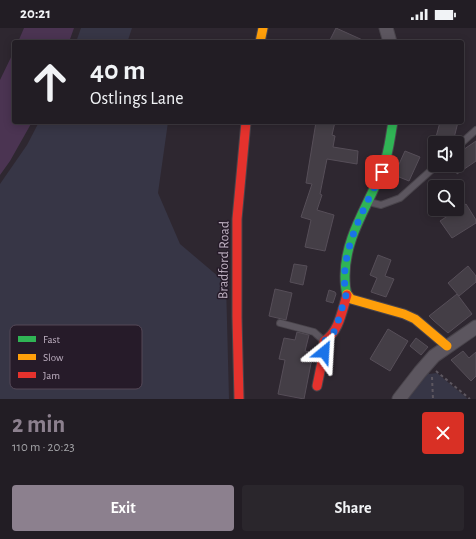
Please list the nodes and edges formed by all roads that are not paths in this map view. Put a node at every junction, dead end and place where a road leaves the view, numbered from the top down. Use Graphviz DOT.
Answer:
graph roads {
  1 [pos="263,28"];
  2 [pos="386,28"];
  3 [pos="260,40"];
  4 [pos="389,40"];
  5 [pos="246,124"];
  6 [pos="393,124"];
  7 [pos="476,130"];
  8 [pos="464,141"];
  9 [pos="428,172"];
  10 [pos="367,202"];
  11 [pos="346,295"];
  12 [pos="280,323"];
  13 [pos="476,327"];
  14 [pos="324,341"];
  15 [pos="447,346"];
  16 [pos="317,386"];
  17 [pos="239,399"];
  18 [pos="400,399"];
  1 -- 3 [label="street"];
  2 -- 4 [label="street"];
  5 -- 17 [label="street, Bradford Road"];
  6 -- 10 [label="street"];
  7 -- 8 [label="lane"];
  9 -- 10 [label="lane"];
  10 -- 11 [label="street"];
  11 -- 14 [label="street"];
  11 -- 15 [label="street"];
  12 -- 14 [label="lane"];
  13 -- 15 [label="street"];
  14 -- 16 [label="street"];
  15 -- 18 [label="street"];
}
